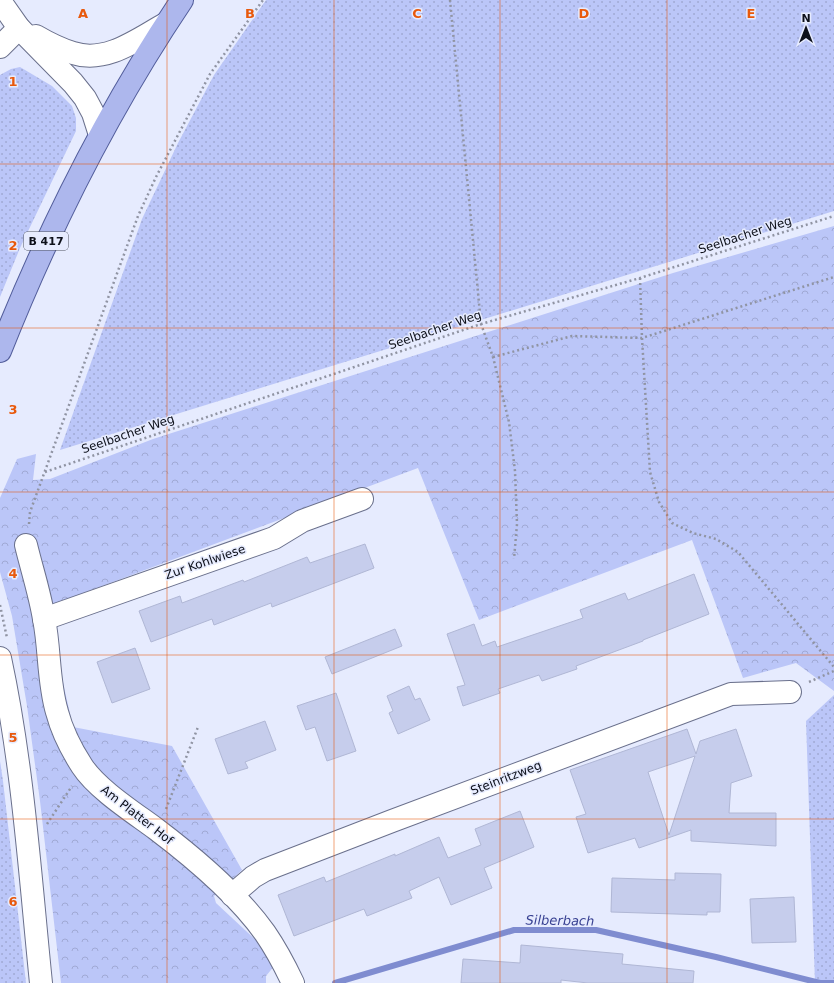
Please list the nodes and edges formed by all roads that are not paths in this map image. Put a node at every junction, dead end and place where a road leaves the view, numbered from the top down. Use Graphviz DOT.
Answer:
graph roads {
  1 [pos="182,0"];
  2 [pos="0,1"];
  3 [pos="165,24"];
  4 [pos="19,28"];
  5 [pos="0,47"];
  6 [pos="100,135"];
  7 [pos="0,351"];
  8 [pos="362,499"];
  9 [pos="26,545"];
  10 [pos="44,619"];
  11 [pos="0,658"];
  12 [pos="790,692"];
  13 [pos="232,895"];
  14 [pos="41,983"];
  15 [pos="293,983"];
  1 -- 3 [label="main road, B 417"];
  2 -- 4 [label="street"];
  3 -- 4 [label="street"];
  3 -- 6 [label="main road, B 417"];
  4 -- 5 [label="street"];
  4 -- 6 [label="street"];
  6 -- 7 [label="main road, B 417"];
  8 -- 10 [label="street, Zur Kohlwiese"];
  9 -- 10 [label="street, Am Platter Hof"];
  10 -- 13 [label="street, Am Platter Hof"];
  11 -- 14 [label="street"];
  12 -- 13 [label="street, Steinritzweg"];
  13 -- 15 [label="street, Am Platter Hof"];
}
